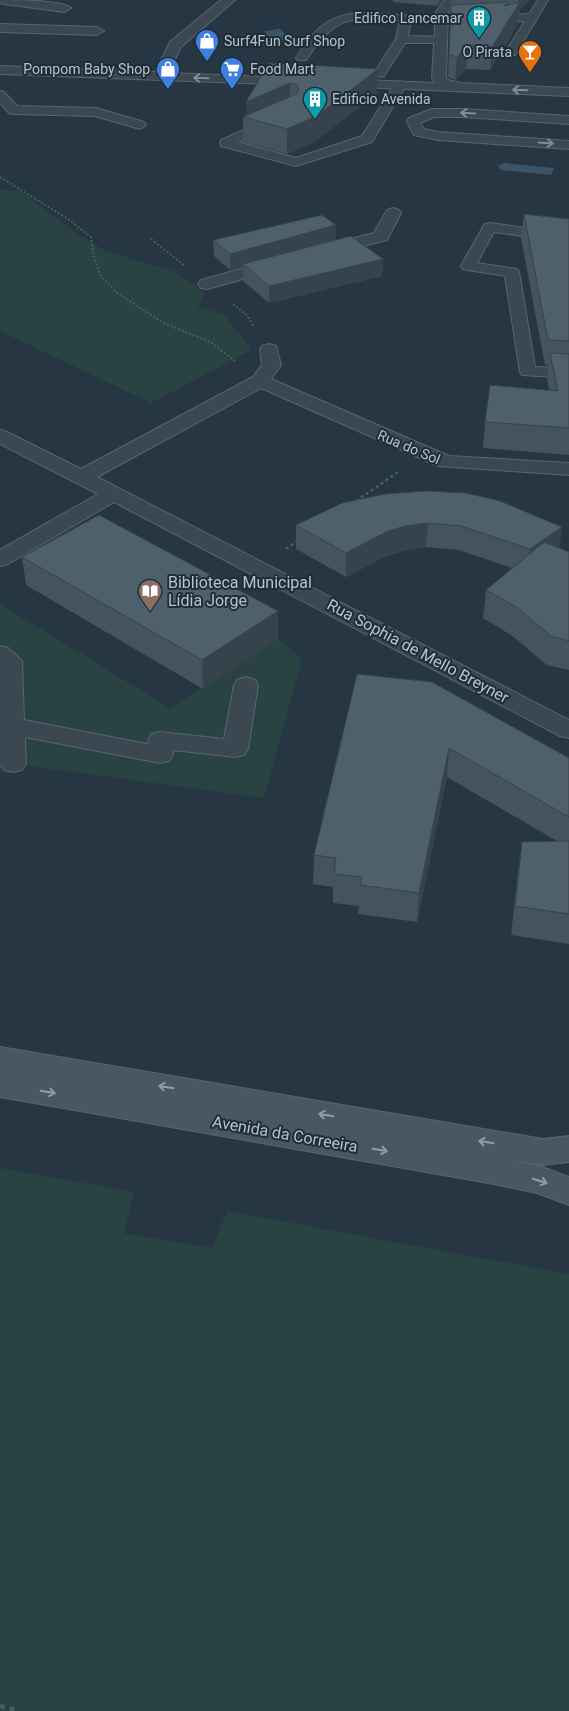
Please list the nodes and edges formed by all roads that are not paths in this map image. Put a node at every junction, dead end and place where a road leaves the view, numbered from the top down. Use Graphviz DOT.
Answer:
graph roads {
  1 [pos="4,0"];
  2 [pos="229,0"];
  3 [pos="452,0"];
  4 [pos="544,0"];
  5 [pos="65,8"];
  6 [pos="531,17"];
  7 [pos="406,18"];
  8 [pos="470,20"];
  9 [pos="445,21"];
  10 [pos="0,28"];
  11 [pos="97,31"];
  12 [pos="402,39"];
  13 [pos="441,40"];
  14 [pos="511,53"];
  15 [pos="302,58"];
  16 [pos="0,70"];
  17 [pos="380,73"];
  18 [pos="160,76"];
  19 [pos="400,85"];
  20 [pos="461,88"];
  21 [pos="569,92"];
  22 [pos="0,96"];
  23 [pos="282,116"];
  24 [pos="569,120"];
  25 [pos="140,125"];
  26 [pos="569,145"];
  27 [pos="393,213"];
  28 [pos="569,238"];
  29 [pos="207,284"];
  30 [pos="269,350"];
  31 [pos="569,373"];
  32 [pos="260,381"];
  33 [pos="0,436"];
  34 [pos="569,469"];
  35 [pos="81,478"];
  36 [pos="114,494"];
  37 [pos="0,560"];
  38 [pos="0,653"];
  39 [pos="5,680"];
  40 [pos="246,685"];
  41 [pos="11,726"];
  42 [pos="569,730"];
  43 [pos="13,764"];
  44 [pos="0,1059"];
  45 [pos="0,1084"];
  46 [pos="569,1149"];
  47 [pos="569,1192"];
  1 -- 5 [label="street"];
  2 -- 18 [label="street"];
  3 -- 9 [label="street"];
  4 -- 6 [label="lane"];
  6 -- 8 [label="lane"];
  6 -- 14 [label="lane"];
  7 -- 9 [label="lane"];
  7 -- 12 [label="lane"];
  7 -- 15 [label="lane"];
  9 -- 13 [label="street"];
  10 -- 11 [label="street"];
  12 -- 13 [label="lane"];
  12 -- 17 [label="lane"];
  13 -- 20 [label="street"];
  16 -- 18 [label="street"];
  19 -- 18 [label="street, one-way"];
  19 -- 20 [label="street"];
  19 -- 23 [label="lane"];
  21 -- 20 [label="street, one-way"];
  22 -- 25 [label="lane"];
  24 -- 26 [label="lane, one-way"];
  27 -- 29 [label="street"];
  28 -- 31 [label="lane"];
  30 -- 32 [label="street"];
  32 -- 34 [label="street, Rua do Sol"];
  32 -- 35 [label="street"];
  33 -- 35 [label="street, Rua Sophia de Mello Breyner"];
  35 -- 36 [label="street, Rua Sophia de Mello Breyner"];
  36 -- 37 [label="street"];
  36 -- 42 [label="street, Rua Sophia de Mello Breyner"];
  38 -- 39 [label="street"];
  39 -- 41 [label="street"];
  40 -- 41 [label="street"];
  41 -- 43 [label="street"];
  46 -- 44 [label="main road, Avenida da Correeira, one-way"];
  45 -- 47 [label="main road, Avenida da Correeira, one-way"];
}
